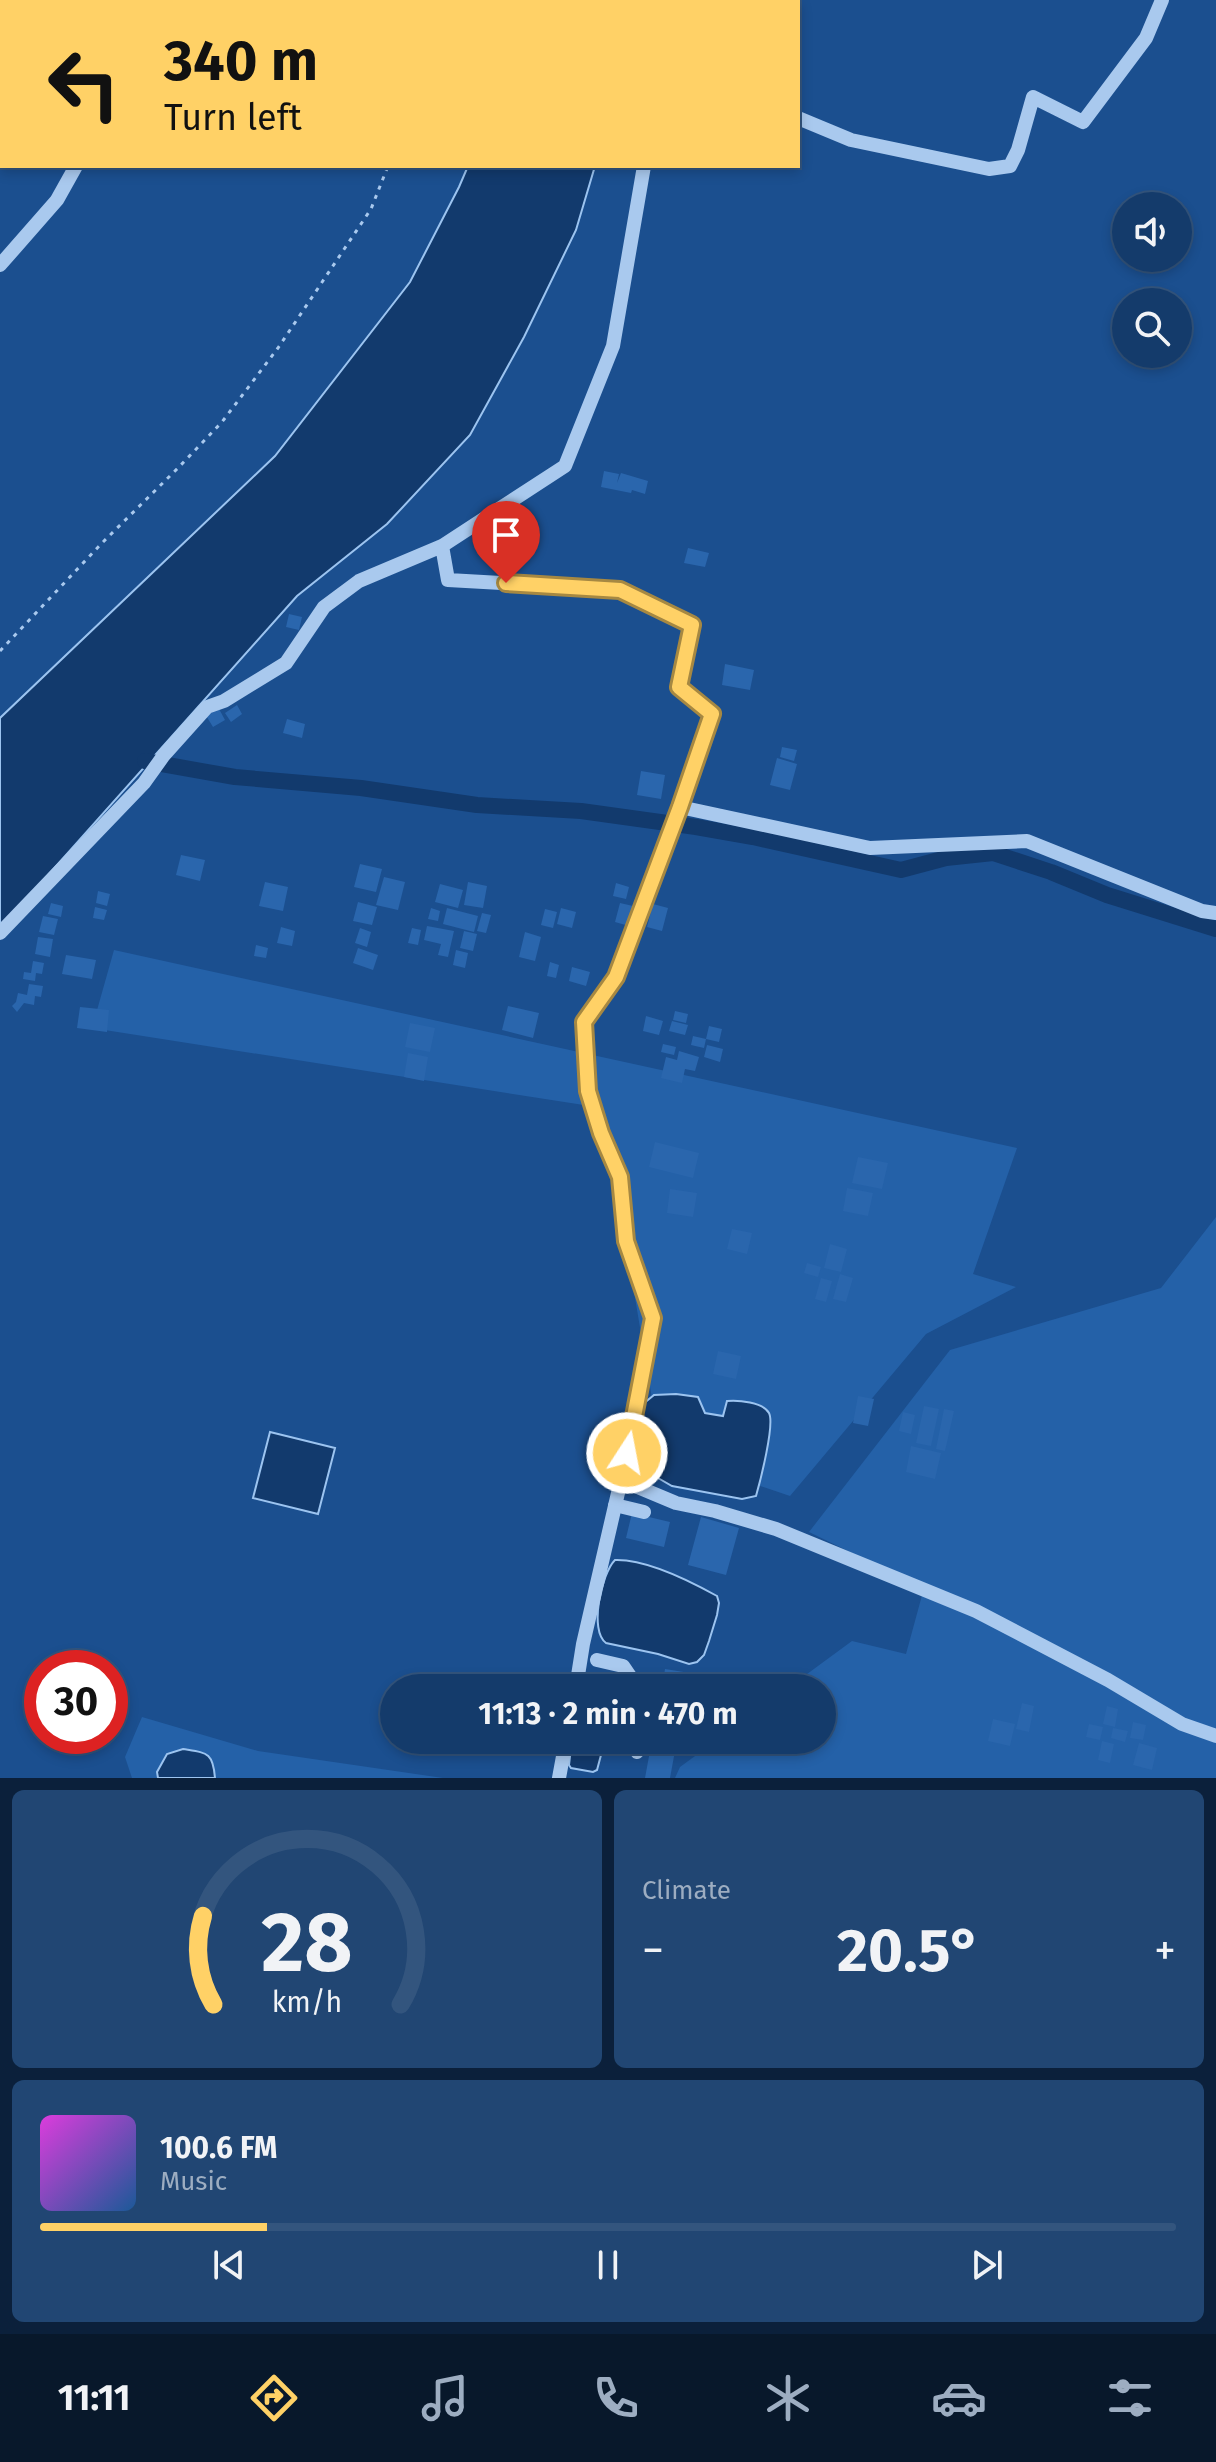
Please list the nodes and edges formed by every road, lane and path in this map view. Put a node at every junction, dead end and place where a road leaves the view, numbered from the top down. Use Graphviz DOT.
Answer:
graph roads {
  1 [pos="1162,0"];
  2 [pos="800,119"];
  3 [pos="75,168"];
  4 [pos="387,168"];
  5 [pos="644,168"];
  6 [pos="0,265"];
  7 [pos="442,546"];
  8 [pos="0,651"];
  9 [pos="679,811"];
  10 [pos="1216,913"];
  11 [pos="0,933"];
  12 [pos="621,1480"];
  13 [pos="615,1505"];
  14 [pos="644,1512"];
  15 [pos="597,1660"];
  16 [pos="578,1674"];
  17 [pos="628,1674"];
  18 [pos="1216,1736"];
  19 [pos="563,1754"];
  20 [pos="559,1778"];
  1 -- 2 [label="street"];
  3 -- 6 [label="street"];
  4 -- 8 [label="path"];
  5 -- 7 [label="street"];
  7 -- 9 [label="street"];
  7 -- 11 [label="street"];
  9 -- 10 [label="street"];
  9 -- 12 [label="street"];
  12 -- 13 [label="street"];
  12 -- 18 [label="street"];
  13 -- 14 [label="street"];
  13 -- 16 [label="street"];
  15 -- 17 [label="street"];
  19 -- 20 [label="street"];
}
